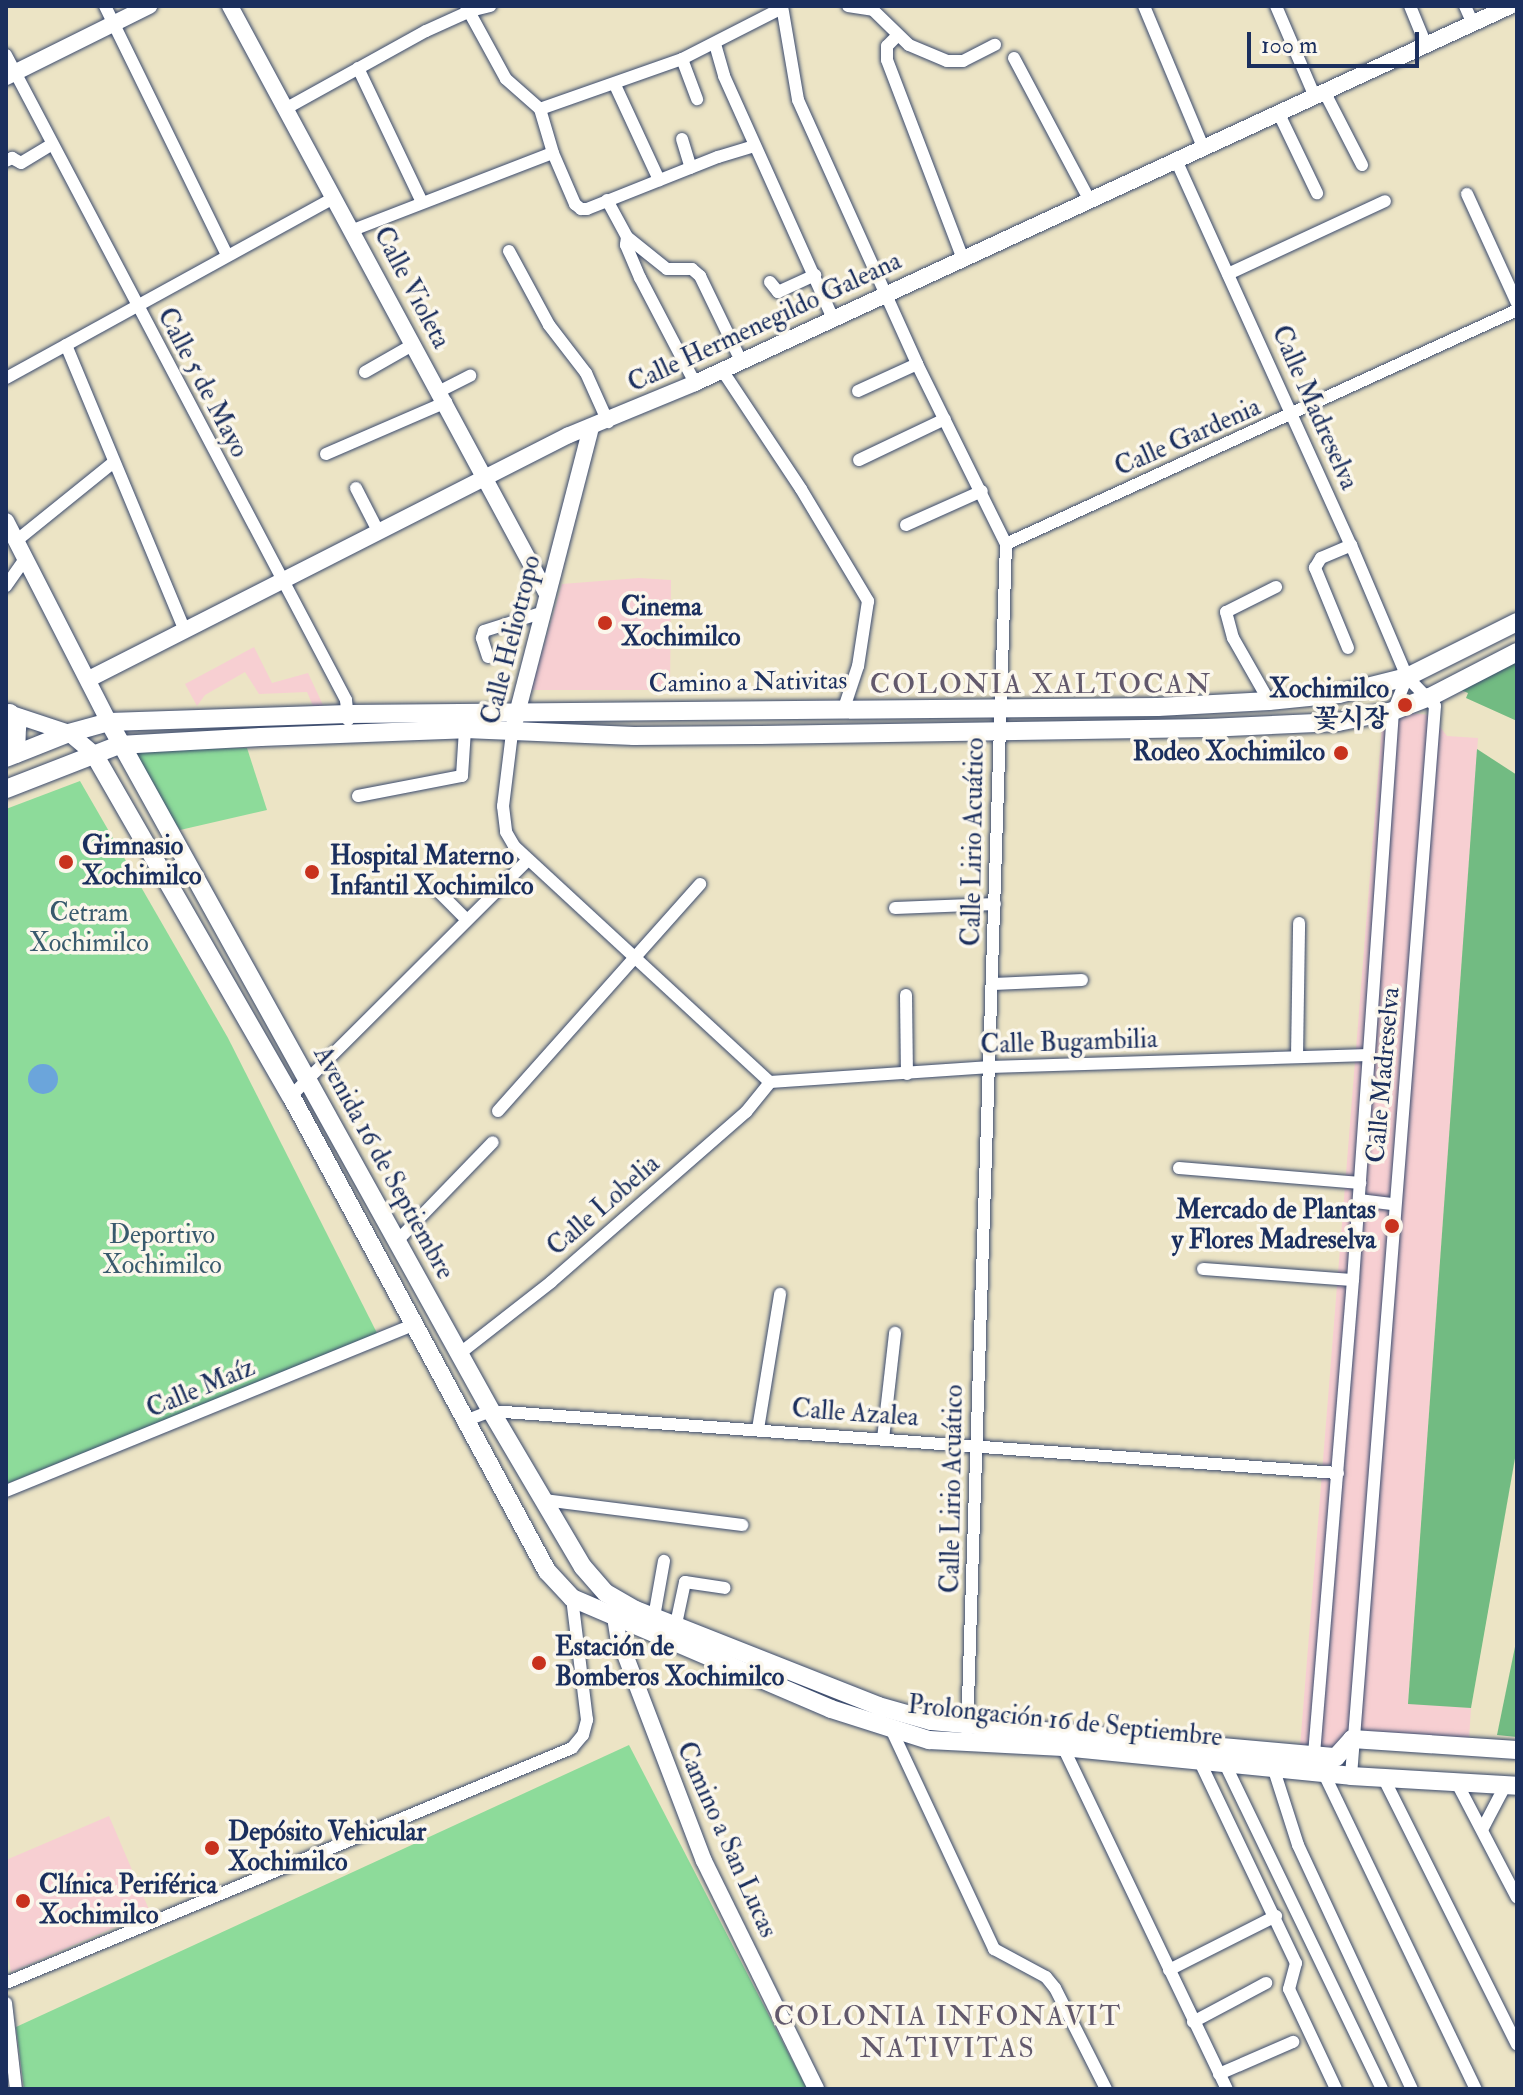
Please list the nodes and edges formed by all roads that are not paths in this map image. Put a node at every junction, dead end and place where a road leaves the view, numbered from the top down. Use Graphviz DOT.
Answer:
graph roads {
  1 [pos="105,6"];
  2 [pos="149,6"];
  3 [pos="230,6"];
  4 [pos="490,6"];
  5 [pos="848,6"];
  6 [pos="1144,6"];
  7 [pos="1276,6"];
  8 [pos="1410,6"];
  9 [pos="1465,6"];
  10 [pos="1510,6"];
  11 [pos="782,7"];
  12 [pos="468,9"];
  13 [pos="113,23"];
  14 [pos="1473,24"];
  15 [pos="897,36"];
  16 [pos="715,44"];
  17 [pos="995,45"];
  18 [pos="1426,45"];
  19 [pos="6,55"];
  20 [pos="1014,58"];
  21 [pos="682,59"];
  22 [pos="358,68"];
  23 [pos="11,75"];
  24 [pos="615,85"];
  25 [pos="1320,95"];
  26 [pos="697,99"];
  27 [pos="285,109"];
  28 [pos="540,109"];
  29 [pos="1279,114"];
  30 [pos="682,139"];
  31 [pos="51,145"];
  32 [pos="754,146"];
  33 [pos="1203,147"];
  34 [pos="553,153"];
  35 [pos="1176,160"];
  36 [pos="6,161"];
  37 [pos="1362,165"];
  38 [pos="691,168"];
  39 [pos="659,180"];
  40 [pos="1317,193"];
  41 [pos="1467,194"];
  42 [pos="334,198"];
  43 [pos="1089,199"];
  44 [pos="607,200"];
  45 [pos="1385,201"];
  46 [pos="422,202"];
  47 [pos="353,230"];
  48 [pos="627,237"];
  49 [pos="509,251"];
  50 [pos="227,255"];
  51 [pos="963,259"];
  52 [pos="1228,274"];
  53 [pos="815,275"];
  54 [pos="770,282"];
  55 [pos="886,294"];
  56 [pos="1517,303"];
  57 [pos="135,305"];
  58 [pos="1517,310"];
  59 [pos="833,318"];
  60 [pos="414,344"];
  61 [pos="66,345"];
  62 [pos="741,361"];
  63 [pos="917,364"];
  64 [pos="722,370"];
  65 [pos="365,372"];
  66 [pos="470,376"];
  67 [pos="6,378"];
  68 [pos="695,383"];
  69 [pos="858,391"];
  70 [pos="443,396"];
  71 [pos="1293,415"];
  72 [pos="945,419"];
  73 [pos="608,422"];
  74 [pos="591,428"];
  75 [pos="326,454"];
  76 [pos="859,460"];
  77 [pos="114,462"];
  78 [pos="485,476"];
  79 [pos="356,488"];
  80 [pos="982,491"];
  81 [pos="6,521"];
  82 [pos="906,525"];
  83 [pos="378,531"];
  84 [pos="16,541"];
  85 [pos="1006,544"];
  86 [pos="1351,545"];
  87 [pos="25,559"];
  88 [pos="281,579"];
  89 [pos="6,586"];
  90 [pos="1276,587"];
  91 [pos="547,594"];
  92 [pos="544,612"];
  93 [pos="1517,622"];
  94 [pos="184,629"];
  95 [pos="1348,648"];
  96 [pos="1517,652"];
  97 [pos="488,657"];
  98 [pos="1407,677"];
  99 [pos="89,679"];
  100 [pos="1430,697"];
  101 [pos="1269,701"];
  102 [pos="844,708"];
  103 [pos="998,708"];
  104 [pos="1393,711"];
  105 [pos="518,712"];
  106 [pos="8,713"];
  107 [pos="348,714"];
  108 [pos="261,716"];
  109 [pos="109,722"];
  110 [pos="465,729"];
  111 [pos="998,732"];
  112 [pos="69,733"];
  113 [pos="512,733"];
  114 [pos="348,734"];
  115 [pos="261,737"];
  116 [pos="119,745"];
  117 [pos="94,754"];
  118 [pos="11,756"];
  119 [pos="6,789"];
  120 [pos="358,796"];
  121 [pos="528,860"];
  122 [pos="700,884"];
  123 [pos="437,890"];
  124 [pos="200,893"];
  125 [pos="181,902"];
  126 [pos="995,904"];
  127 [pos="895,908"];
  128 [pos="467,920"];
  129 [pos="1299,923"];
  130 [pos="632,957"];
  131 [pos="241,965"];
  132 [pos="222,974"];
  133 [pos="1082,980"];
  134 [pos="994,984"];
  135 [pos="906,995"];
  136 [pos="1369,1055"];
  137 [pos="1297,1057"];
  138 [pos="990,1067"];
  139 [pos="907,1074"];
  140 [pos="308,1079"];
  141 [pos="770,1082"];
  142 [pos="291,1096"];
  143 [pos="498,1111"];
  144 [pos="493,1142"];
  145 [pos="1179,1168"];
  146 [pos="1360,1183"];
  147 [pos="1359,1200"];
  148 [pos="1394,1204"];
  149 [pos="398,1240"];
  150 [pos="1203,1269"];
  151 [pos="1353,1280"];
  152 [pos="780,1294"];
  153 [pos="412,1325"];
  154 [pos="895,1333"];
  155 [pos="459,1354"];
  156 [pos="491,1411"];
  157 [pos="465,1421"];
  158 [pos="758,1429"];
  159 [pos="883,1439"];
  160 [pos="974,1445"];
  161 [pos="1338,1473"];
  162 [pos="6,1491"];
  163 [pos="544,1500"];
  164 [pos="742,1525"];
  165 [pos="664,1561"];
  166 [pos="725,1588"];
  167 [pos="572,1598"];
  168 [pos="631,1614"];
  169 [pos="676,1624"];
  170 [pos="892,1731"];
  171 [pos="967,1734"];
  172 [pos="1352,1739"];
  173 [pos="1063,1747"];
  174 [pos="1517,1750"];
  175 [pos="1314,1753"];
  176 [pos="1200,1762"];
  177 [pos="1225,1764"];
  178 [pos="1273,1767"];
  179 [pos="1323,1772"];
  180 [pos="1351,1776"];
  181 [pos="1384,1779"];
  182 [pos="1458,1785"];
  183 [pos="1511,1786"];
  184 [pos="1483,1828"];
  185 [pos="1517,1898"];
  186 [pos="1276,1916"];
  187 [pos="1169,1970"];
  188 [pos="6,1983"];
  189 [pos="1266,1983"];
  190 [pos="6,2003"];
  191 [pos="1193,2022"];
  192 [pos="1293,2042"];
  193 [pos="1517,2045"];
  194 [pos="1219,2074"];
  195 [pos="16,2089"];
  196 [pos="816,2089"];
  197 [pos="1106,2089"];
  198 [pos="1227,2089"];
  199 [pos="1336,2089"];
  200 [pos="1382,2089"];
  201 [pos="1412,2089"];
  202 [pos="1476,2089"];
  1 -- 13 [label="street"];
  2 -- 13 [label="street"];
  3 -- 27 [label="street, Calle Violeta"];
  4 -- 12 [label="street"];
  5 -- 15 [label="street"];
  6 -- 33 [label="street"];
  7 -- 25 [label="street"];
  8 -- 18 [label="street"];
  9 -- 14 [label="street"];
  10 -- 14 [label="street, Calle Hermenegildo Galeana"];
  11 -- 16 [label="street"];
  11 -- 55 [label="street, Calle Lirio Acuático"];
  12 -- 22 [label="street"];
  12 -- 28 [label="street"];
  13 -- 23 [label="street"];
  13 -- 50 [label="street"];
  14 -- 18 [label="street, Calle Hermenegildo Galeana"];
  15 -- 17 [label="street"];
  15 -- 51 [label="street"];
  16 -- 21 [label="street"];
  16 -- 32 [label="street"];
  18 -- 25 [label="street, Calle Hermenegildo Galeana"];
  19 -- 23 [label="street, Calle 5 de Mayo"];
  20 -- 43 [label="street"];
  21 -- 24 [label="street"];
  21 -- 26 [label="street"];
  22 -- 27 [label="street"];
  22 -- 46 [label="street"];
  23 -- 31 [label="street, Calle 5 de Mayo"];
  24 -- 28 [label="street"];
  24 -- 39 [label="street"];
  25 -- 29 [label="street, Calle Hermenegildo Galeana"];
  25 -- 37 [label="street"];
  27 -- 42 [label="street, Calle Violeta"];
  28 -- 34 [label="street"];
  29 -- 33 [label="street, Calle Hermenegildo Galeana"];
  29 -- 40 [label="street"];
  30 -- 38 [label="street"];
  31 -- 36 [label="street"];
  31 -- 57 [label="street, Calle 5 de Mayo"];
  32 -- 38 [label="street"];
  32 -- 53 [label="street"];
  33 -- 35 [label="street, Calle Hermenegildo Galeana"];
  34 -- 44 [label="street"];
  34 -- 46 [label="street"];
  35 -- 43 [label="street, Calle Hermenegildo Galeana"];
  35 -- 52 [label="street, Calle Madreselva"];
  38 -- 39 [label="street"];
  39 -- 44 [label="street"];
  41 -- 56 [label="street"];
  42 -- 47 [label="street, Calle Violeta"];
  42 -- 50 [label="street"];
  43 -- 51 [label="street, Calle Hermenegildo Galeana"];
  44 -- 48 [label="street"];
  45 -- 52 [label="street"];
  46 -- 47 [label="street"];
  47 -- 60 [label="street, Calle Violeta"];
  48 -- 62 [label="street"];
  48 -- 68 [label="street"];
  49 -- 73 [label="street"];
  50 -- 57 [label="street"];
  51 -- 55 [label="street, Calle Hermenegildo Galeana"];
  52 -- 71 [label="street, Calle Madreselva"];
  53 -- 54 [label="street"];
  53 -- 59 [label="street"];
  55 -- 59 [label="street, Calle Hermenegildo Galeana"];
  55 -- 63 [label="street, Calle Lirio Acuático"];
  57 -- 61 [label="street"];
  57 -- 88 [label="street, Calle 5 de Mayo"];
  58 -- 71 [label="street, Calle Gardenia"];
  59 -- 62 [label="street, Calle Hermenegildo Galeana"];
  60 -- 65 [label="street"];
  60 -- 70 [label="street, Calle Violeta"];
  61 -- 67 [label="street"];
  61 -- 77 [label="street"];
  62 -- 64 [label="street, Calle Hermenegildo Galeana"];
  63 -- 69 [label="street"];
  63 -- 72 [label="street, Calle Lirio Acuático"];
  64 -- 68 [label="street, Calle Hermenegildo Galeana"];
  64 -- 102 [label="street"];
  66 -- 70 [label="street"];
  68 -- 73 [label="street, Calle Hermenegildo Galeana"];
  70 -- 75 [label="street"];
  70 -- 78 [label="street, Calle Violeta"];
  71 -- 85 [label="street, Calle Gardenia"];
  71 -- 86 [label="street, Calle Madreselva"];
  72 -- 76 [label="street"];
  72 -- 80 [label="street, Calle Lirio Acuático"];
  73 -- 74 [label="street, Calle Hermenegildo Galeana"];
  74 -- 78 [label="street, Calle Hermenegildo Galeana"];
  74 -- 91 [label="street, Calle Heliotropo"];
  77 -- 84 [label="street"];
  77 -- 94 [label="street"];
  78 -- 83 [label="street, Calle Hermenegildo Galeana"];
  78 -- 91 [label="street, Calle Violeta"];
  79 -- 83 [label="street"];
  80 -- 82 [label="street"];
  80 -- 85 [label="street, Calle Lirio Acuático"];
  81 -- 84 [label="street"];
  83 -- 88 [label="street, Calle Hermenegildo Galeana"];
  84 -- 87 [label="street"];
  85 -- 103 [label="street, Calle Lirio Acuático"];
  86 -- 95 [label="street"];
  86 -- 98 [label="street, Calle Madreselva"];
  87 -- 89 [label="street"];
  87 -- 99 [label="street"];
  88 -- 94 [label="street, Calle Hermenegildo Galeana"];
  88 -- 107 [label="street, Calle 5 de Mayo"];
  90 -- 101 [label="street"];
  91 -- 92 [label="street, Calle Heliotropo"];
  92 -- 97 [label="street"];
  92 -- 105 [label="street, Calle Heliotropo"];
  93 -- 98 [label="main road, Camino a Nativitas"];
  94 -- 99 [label="street, Calle Hermenegildo Galeana"];
  96 -- 100 [label="main road, Camino a Nativitas"];
  98 -- 100 [label="street, Calle Madreselva"];
  98 -- 101 [label="main road, Camino a Nativitas"];
  98 -- 104 [label="street, Calle Madreselva"];
  99 -- 109 [label="street"];
  100 -- 104 [label="main road, Camino a Nativitas"];
  100 -- 148 [label="street, Calle Madreselva"];
  101 -- 103 [label="main road, Camino a Nativitas"];
  102 -- 103 [label="main road, Camino a Nativitas"];
  102 -- 105 [label="main road, Camino a Nativitas"];
  103 -- 111 [label="street, Calle Lirio Acuático"];
  104 -- 111 [label="main road, Camino a Nativitas"];
  104 -- 136 [label="street, Calle Madreselva"];
  105 -- 107 [label="main road, Camino a Nativitas"];
  105 -- 113 [label="street, Calle Heliotropo"];
  106 -- 112 [label="street"];
  106 -- 118 [label="main road"];
  107 -- 108 [label="main road, Camino a Nativitas"];
  107 -- 114 [label="street, Calle 5 de Mayo"];
  108 -- 109 [label="main road, Camino a Nativitas"];
  108 -- 115 [label="main road"];
  109 -- 112 [label="main road, Camino a Nativitas"];
  109 -- 116 [label="main road, Avenida 16 de Septiembre"];
  110 -- 113 [label="main road, Camino a Nativitas"];
  110 -- 114 [label="main road, Camino a Nativitas"];
  110 -- 120 [label="street"];
  111 -- 113 [label="main road, Camino a Nativitas"];
  111 -- 126 [label="street, Calle Lirio Acuático"];
  112 -- 117 [label="street"];
  112 -- 118 [label="main road, Camino a Nativitas"];
  113 -- 121 [label="street, Calle Heliotropo"];
  114 -- 115 [label="main road, Camino a Nativitas"];
  115 -- 116 [label="main road, Camino a Nativitas"];
  116 -- 117 [label="main road, Camino a Nativitas"];
  116 -- 124 [label="main road, Avenida 16 de Septiembre"];
  117 -- 119 [label="main road, Camino a Nativitas"];
  117 -- 125 [label="main road, Avenida 16 de Septiembre"];
  121 -- 128 [label="street"];
  121 -- 130 [label="street, Calle Heliotropo"];
  122 -- 130 [label="street"];
  123 -- 128 [label="street"];
  124 -- 125 [label="main road"];
  124 -- 131 [label="main road, Avenida 16 de Septiembre"];
  125 -- 132 [label="main road, Avenida 16 de Septiembre"];
  126 -- 127 [label="street"];
  126 -- 134 [label="street, Calle Lirio Acuático"];
  128 -- 140 [label="street"];
  129 -- 137 [label="street"];
  130 -- 141 [label="street, Calle Heliotropo"];
  130 -- 143 [label="street"];
  131 -- 132 [label="main road"];
  131 -- 140 [label="main road, Avenida 16 de Septiembre"];
  132 -- 142 [label="main road, Avenida 16 de Septiembre"];
  133 -- 134 [label="street"];
  134 -- 138 [label="street, Calle Lirio Acuático"];
  135 -- 139 [label="street"];
  136 -- 137 [label="street, Calle Bugambilia"];
  136 -- 146 [label="street, Calle Madreselva"];
  137 -- 138 [label="street, Calle Bugambilia"];
  138 -- 139 [label="street, Calle Bugambilia"];
  138 -- 160 [label="street, Calle Lirio Acuático"];
  139 -- 141 [label="street, Calle Bugambilia"];
  140 -- 142 [label="street"];
  140 -- 149 [label="main road, Avenida 16 de Septiembre"];
  141 -- 155 [label="street, Calle Lobelia"];
  142 -- 153 [label="main road, Avenida 16 de Septiembre"];
  144 -- 149 [label="street"];
  145 -- 146 [label="street"];
  146 -- 147 [label="street, Calle Madreselva"];
  147 -- 148 [label="street"];
  147 -- 151 [label="street, Calle Madreselva"];
  148 -- 172 [label="street, Calle Madreselva"];
  149 -- 155 [label="main road, Avenida 16 de Septiembre"];
  150 -- 151 [label="street"];
  151 -- 161 [label="street, Calle Madreselva"];
  152 -- 158 [label="street"];
  153 -- 157 [label="main road, Avenida 16 de Septiembre"];
  153 -- 162 [label="street, Calle Maíz"];
  154 -- 159 [label="street"];
  155 -- 156 [label="main road, Avenida 16 de Septiembre"];
  156 -- 157 [label="street, Calle Azalea"];
  156 -- 158 [label="street, Calle Azalea"];
  156 -- 163 [label="main road, Avenida 16 de Septiembre"];
  157 -- 167 [label="main road, Avenida 16 de Septiembre"];
  158 -- 159 [label="street, Calle Azalea"];
  159 -- 160 [label="street, Calle Azalea"];
  160 -- 161 [label="street, Calle Azalea"];
  160 -- 171 [label="street, Calle Lirio Acuático"];
  161 -- 175 [label="street, Calle Madreselva"];
  163 -- 164 [label="street"];
  163 -- 168 [label="main road, Avenida 16 de Septiembre"];
  165 -- 168 [label="street"];
  166 -- 169 [label="street"];
  167 -- 168 [label="main road, Avenida 16 de Septiembre"];
  167 -- 188 [label="street"];
  168 -- 169 [label="main road, Prolongación 16 de Septiembre"];
  168 -- 170 [label="main road, Prolongación 16 de Septiembre"];
  168 -- 196 [label="street, Camino a San Lucas"];
  169 -- 171 [label="main road, Prolongación 16 de Septiembre"];
  170 -- 171 [label="main road, Prolongación 16 de Septiembre"];
  170 -- 197 [label="street"];
  171 -- 173 [label="main road, Prolongación 16 de Septiembre"];
  171 -- 175 [label="main road, Prolongación 16 de Septiembre"];
  172 -- 174 [label="main road"];
  172 -- 175 [label="main road, Prolongación 16 de Septiembre"];
  172 -- 180 [label="street, Calle Madreselva"];
  173 -- 176 [label="main road, Prolongación 16 de Septiembre"];
  173 -- 187 [label="street"];
  175 -- 179 [label="street"];
  176 -- 177 [label="main road, Prolongación 16 de Septiembre"];
  176 -- 186 [label="street"];
  177 -- 178 [label="main road, Prolongación 16 de Septiembre"];
  177 -- 200 [label="street"];
  178 -- 179 [label="main road, Prolongación 16 de Septiembre"];
  178 -- 201 [label="street"];
  179 -- 180 [label="main road, Prolongación 16 de Septiembre"];
  179 -- 202 [label="street"];
  180 -- 181 [label="main road, Prolongación 16 de Septiembre"];
  181 -- 182 [label="main road, Prolongación 16 de Septiembre"];
  181 -- 193 [label="street"];
  182 -- 183 [label="main road, Prolongación 16 de Septiembre"];
  182 -- 184 [label="street"];
  183 -- 184 [label="street"];
  184 -- 185 [label="street"];
  186 -- 187 [label="street"];
  186 -- 199 [label="street"];
  187 -- 191 [label="street"];
  189 -- 191 [label="street"];
  190 -- 195 [label="street"];
  191 -- 194 [label="street"];
  192 -- 194 [label="street"];
  194 -- 198 [label="street"];
}
